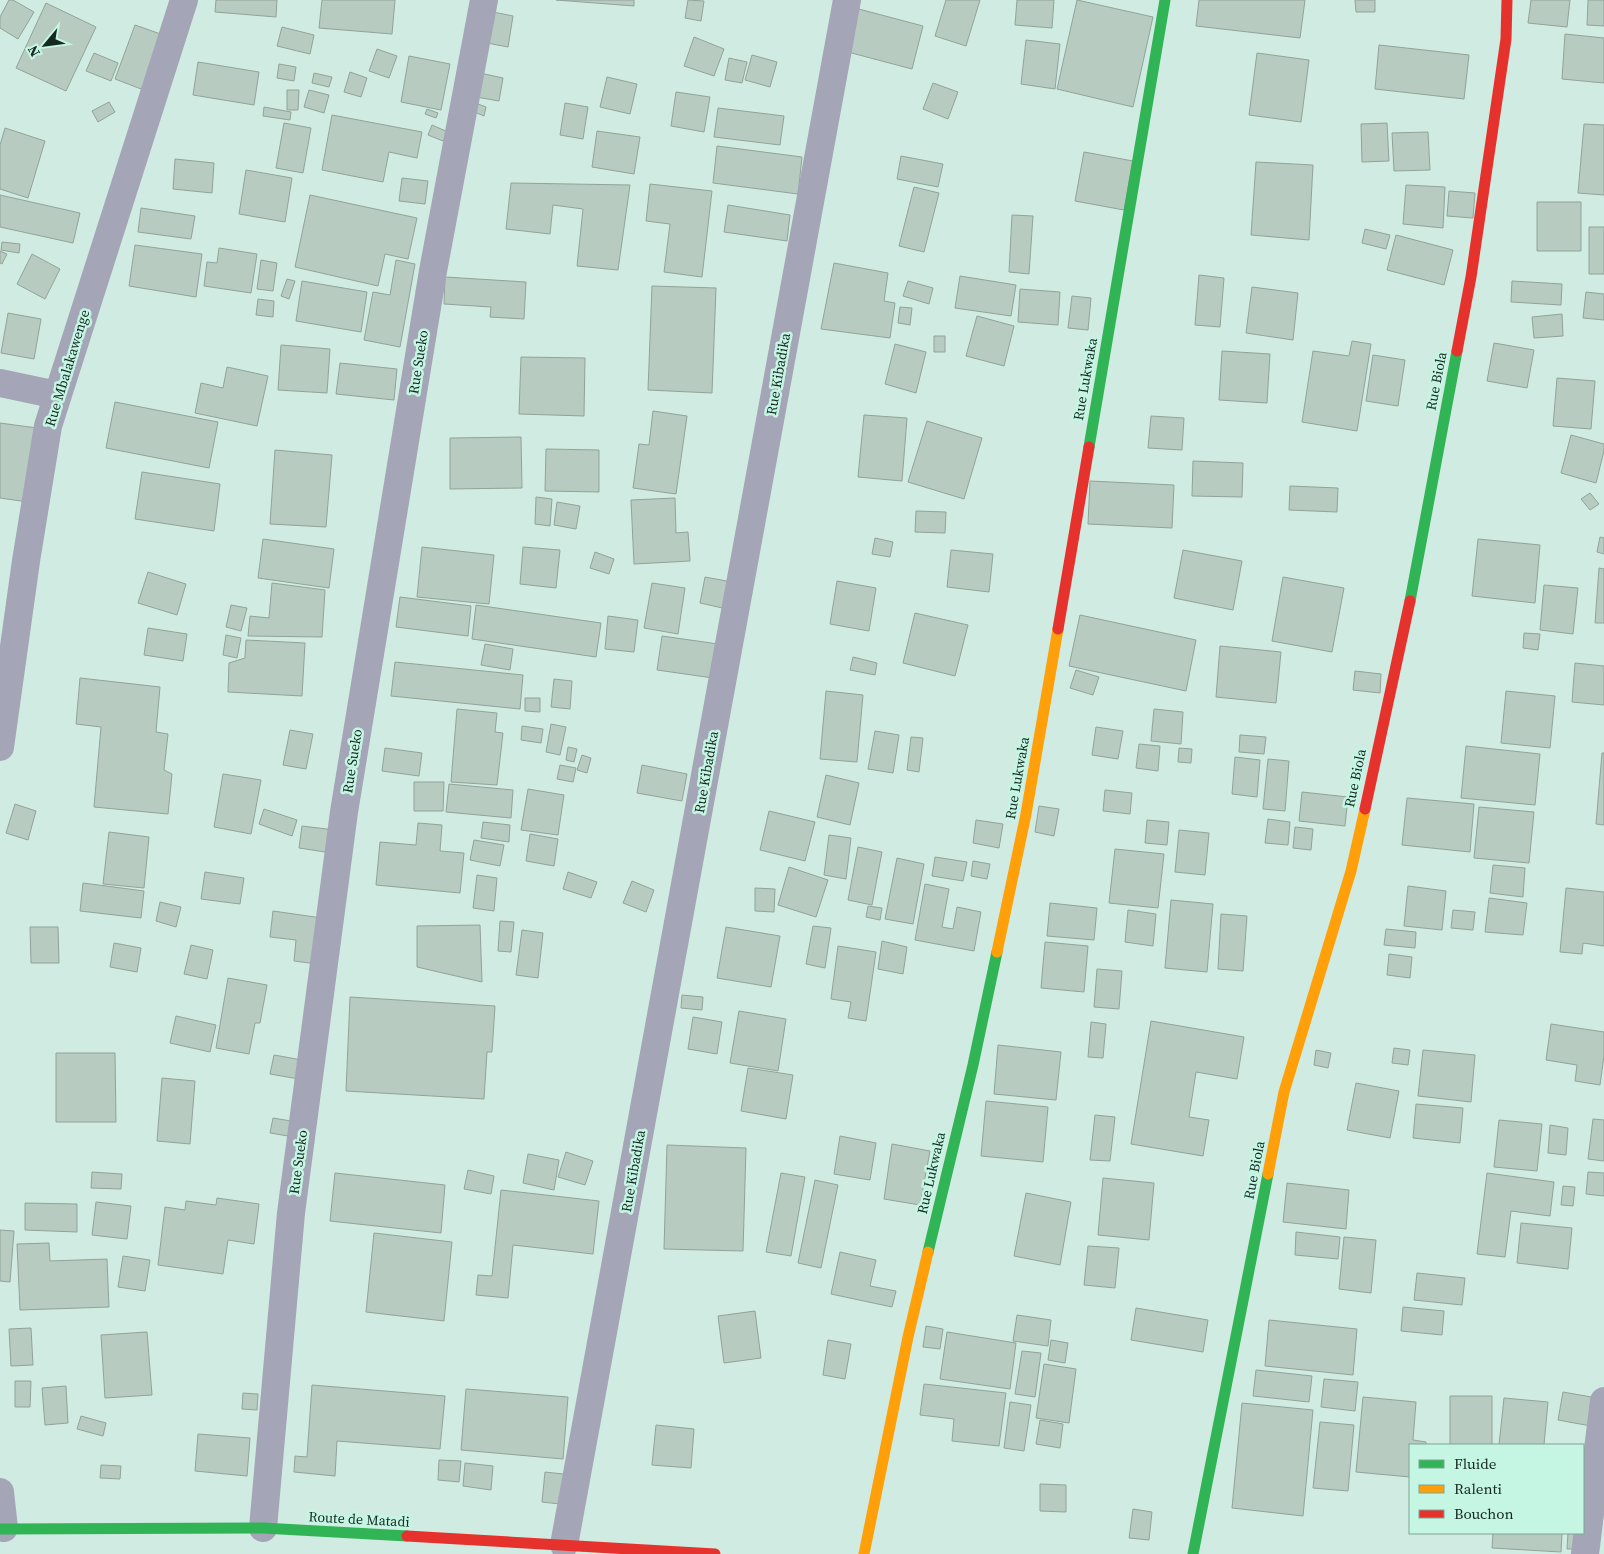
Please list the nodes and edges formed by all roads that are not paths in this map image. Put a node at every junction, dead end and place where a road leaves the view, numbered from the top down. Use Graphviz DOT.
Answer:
graph roads {
  1 [pos="184,0"];
  2 [pos="484,0"];
  3 [pos="847,0"];
  4 [pos="1165,0"];
  5 [pos="1507,0"];
  6 [pos="0,383"];
  7 [pos="57,395"];
  8 [pos="0,747"];
  9 [pos="1604,1401"];
  10 [pos="0,1492"];
  11 [pos="263,1528"];
  12 [pos="2,1529"];
  13 [pos="564,1545"];
  14 [pos="715,1554"];
  15 [pos="864,1554"];
  16 [pos="1193,1554"];
  17 [pos="1585,1554"];
  1 -- 7 [label="street, Rue Mbalakawenge"];
  2 -- 11 [label="street, Rue Sueko"];
  3 -- 13 [label="street, Rue Kibadika"];
  4 -- 15 [label="main road, Rue Lukwaka"];
  5 -- 16 [label="main road, Rue Biola"];
  6 -- 7 [label="street"];
  7 -- 8 [label="street, Rue Mbalakawenge"];
  9 -- 17 [label="street"];
  10 -- 12 [label="street"];
  11 -- 12 [label="main road, Route de Matadi"];
  11 -- 13 [label="main road, Route de Matadi"];
  13 -- 14 [label="main road, Route de Matadi"];
}
